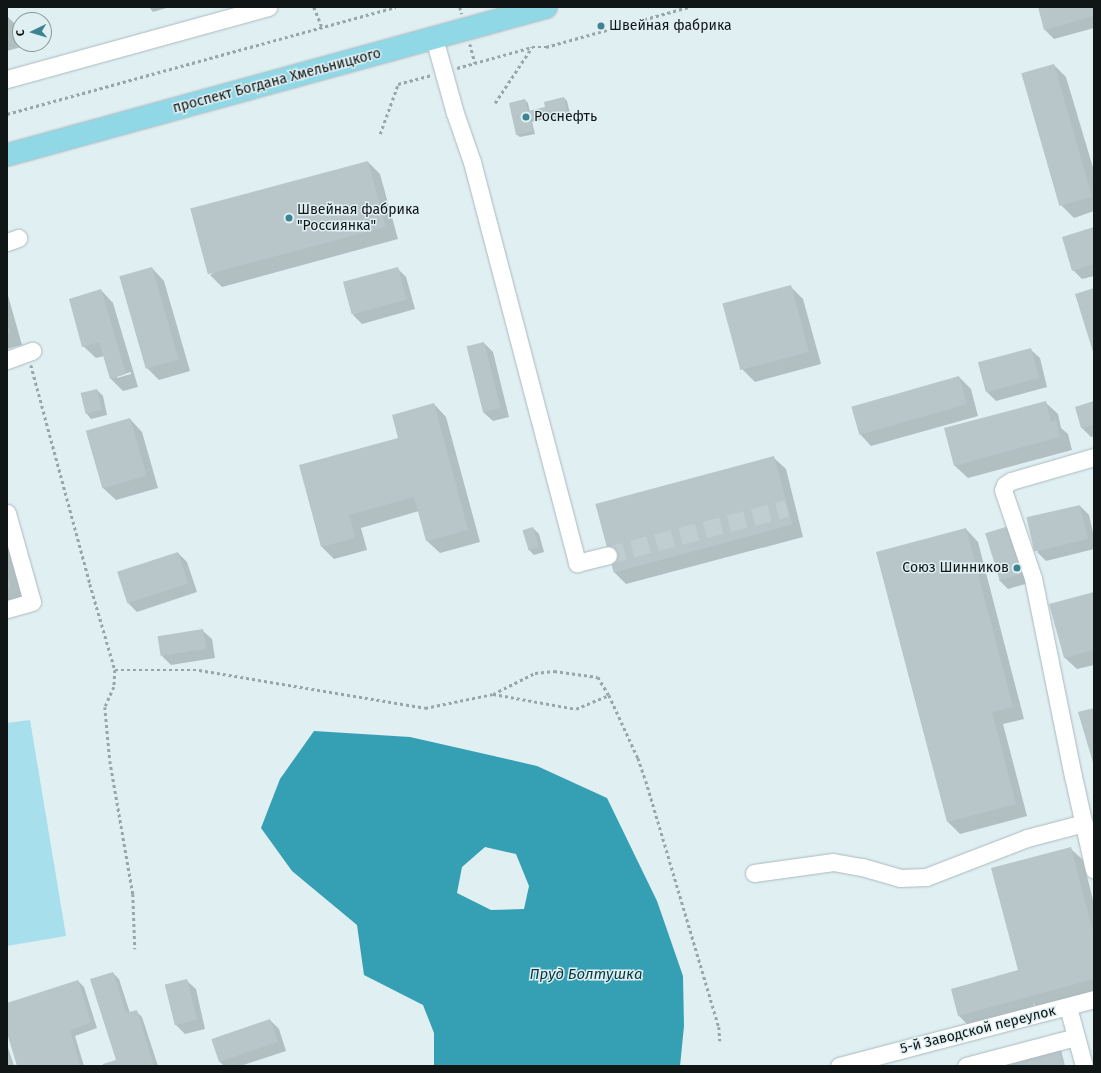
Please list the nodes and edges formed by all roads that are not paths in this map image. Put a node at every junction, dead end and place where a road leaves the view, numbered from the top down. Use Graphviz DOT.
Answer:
graph roads {
  1 [pos="268,7"];
  2 [pos="546,7"];
  3 [pos="434,38"];
  4 [pos="7,80"];
  5 [pos="7,155"];
  6 [pos="30,352"];
  7 [pos="7,360"];
  8 [pos="1094,457"];
  9 [pos="7,513"];
  10 [pos="608,555"];
  11 [pos="7,609"];
  12 [pos="1084,823"];
  13 [pos="1094,870"];
  14 [pos="754,873"];
  15 [pos="1094,999"];
  16 [pos="1068,1007"];
  17 [pos="1076,1037"];
  18 [pos="839,1066"];
  19 [pos="966,1066"];
  20 [pos="1084,1066"];
  1 -- 4 [label="street"];
  2 -- 3 [label="main road, проспект Богдана Хмельницкого"];
  3 -- 5 [label="main road, проспект Богдана Хмельницкого"];
  3 -- 10 [label="street"];
  6 -- 7 [label="street"];
  8 -- 12 [label="street"];
  9 -- 11 [label="street"];
  12 -- 13 [label="street"];
  12 -- 14 [label="street"];
  15 -- 16 [label="street, 5-й Заводской переулок"];
  16 -- 17 [label="street"];
  16 -- 18 [label="street, 5-й Заводской переулок"];
  17 -- 19 [label="street"];
  17 -- 20 [label="street"];
}
